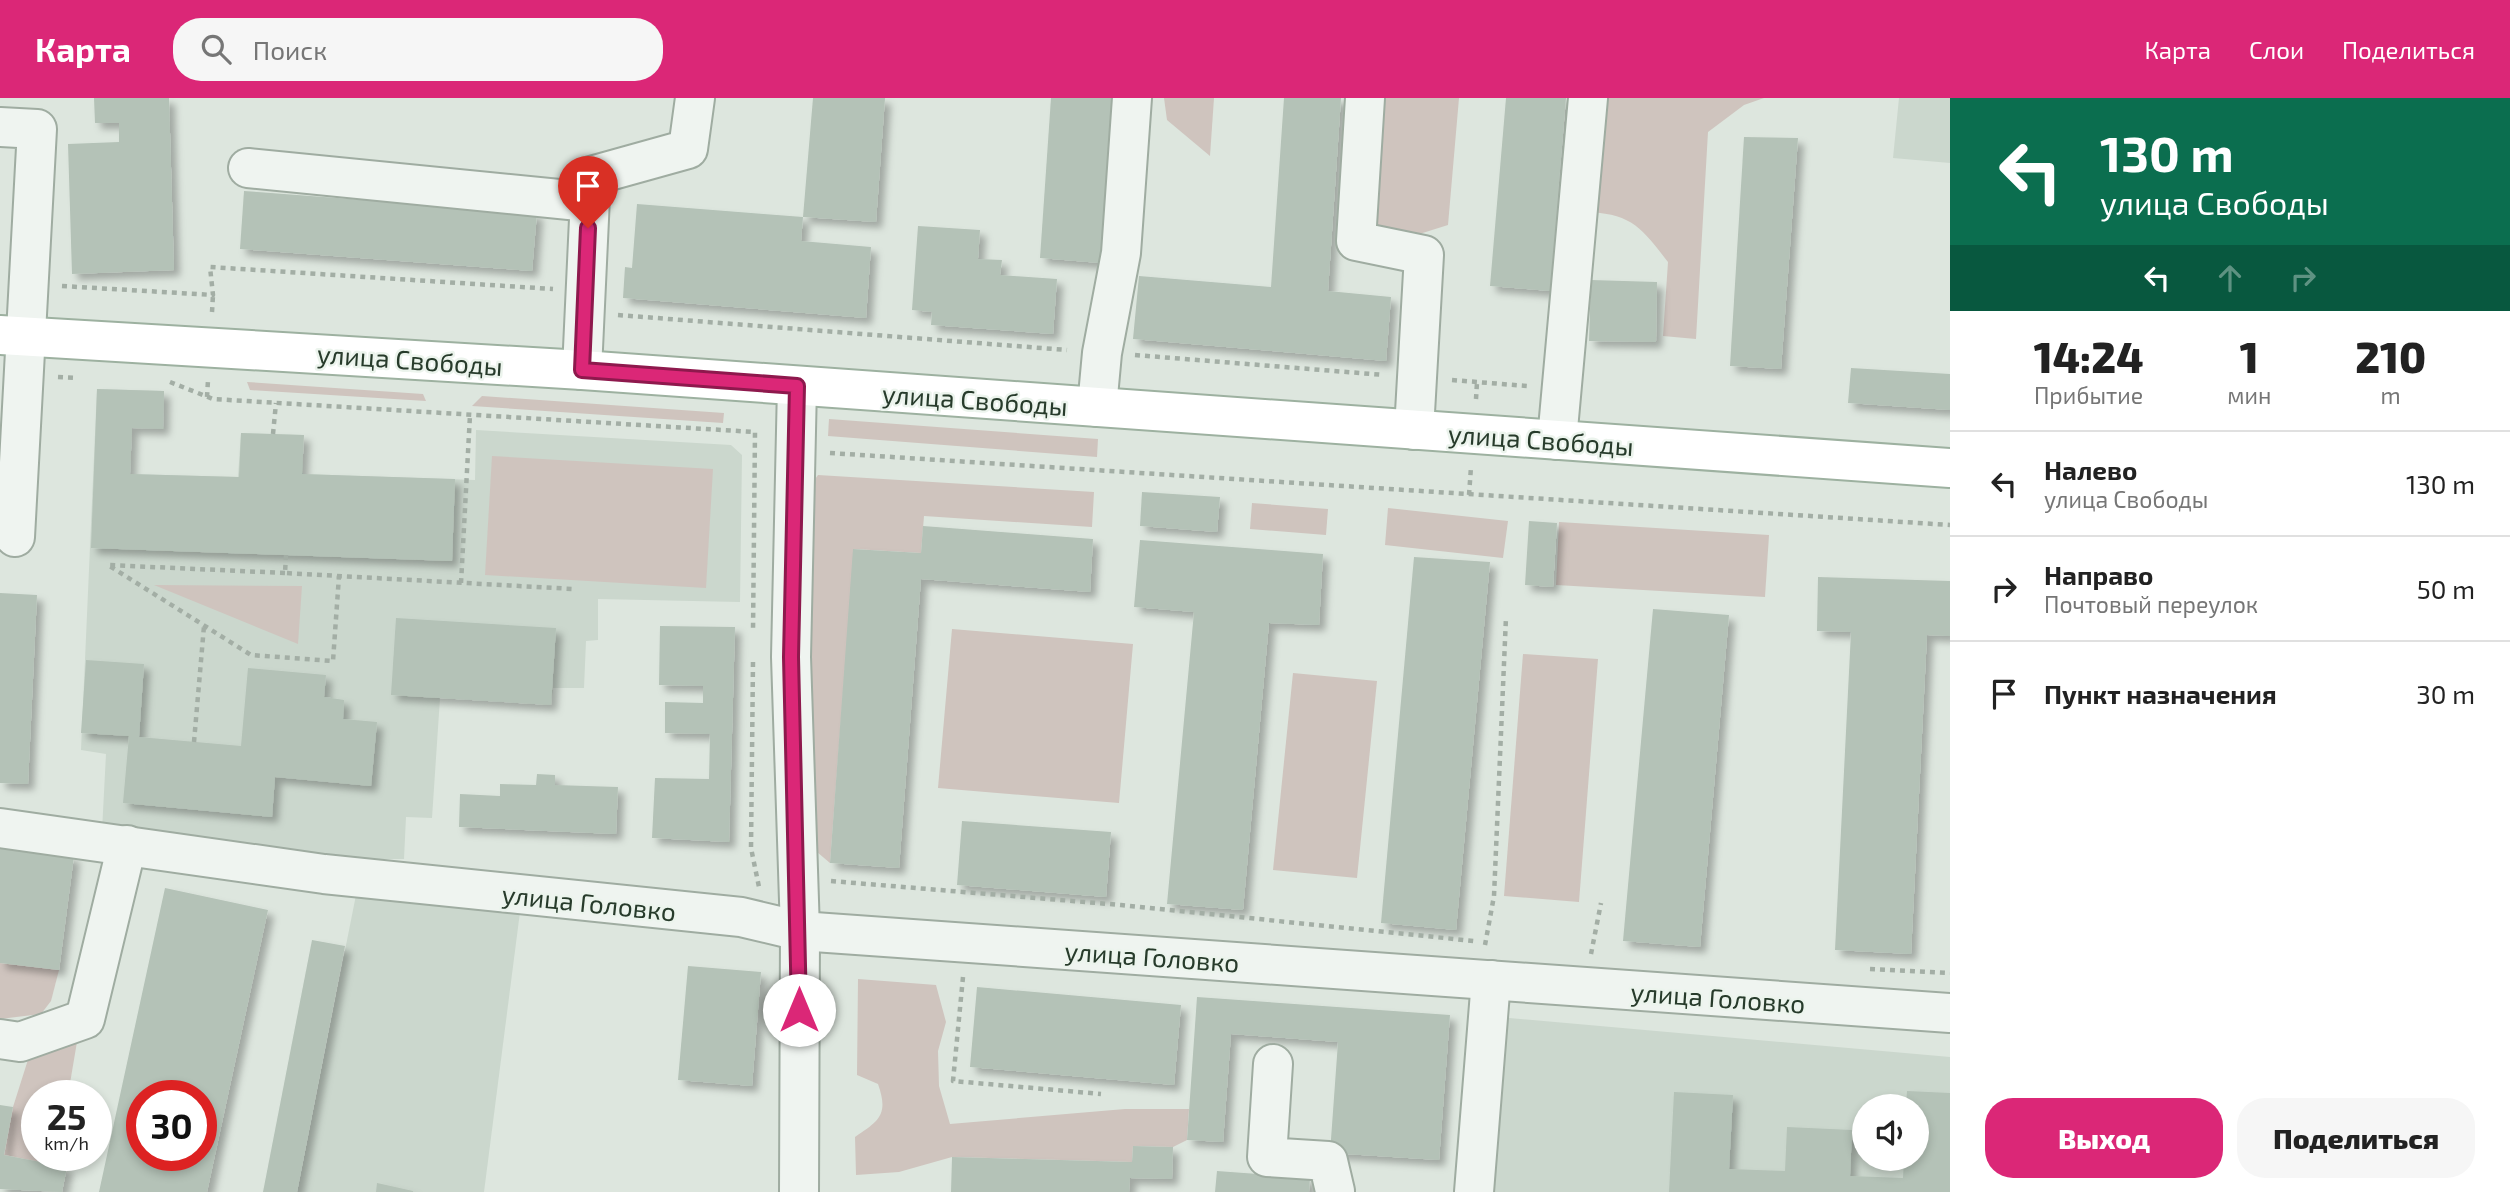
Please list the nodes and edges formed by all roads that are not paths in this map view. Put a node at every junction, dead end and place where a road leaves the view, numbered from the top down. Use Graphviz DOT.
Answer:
graph roads {
  1 [pos="695,98"];
  2 [pos="1132,98"];
  3 [pos="1365,98"];
  4 [pos="1588,98"];
  5 [pos="0,127"];
  6 [pos="248,168"];
  7 [pos="589,201"];
  8 [pos="14,336"];
  9 [pos="582,370"];
  10 [pos="797,386"];
  11 [pos="1097,407"];
  12 [pos="1414,430"];
  13 [pos="1558,440"];
  14 [pos="1950,468"];
  15 [pos="15,537"];
  16 [pos="0,828"];
  17 [pos="127,845"];
  18 [pos="782,927"];
  19 [pos="1485,980"];
  20 [pos="1950,1013"];
  21 [pos="0,1039"];
  22 [pos="1273,1064"];
  23 [pos="799,1192"];
  24 [pos="1335,1192"];
  25 [pos="1343,1192"];
  26 [pos="1474,1192"];
  1 -- 7 [label="street"];
  2 -- 11 [label="street"];
  3 -- 12 [label="street"];
  4 -- 13 [label="street"];
  5 -- 8 [label="street"];
  6 -- 7 [label="street"];
  7 -- 9 [label="street"];
  8 -- 9 [label="main road, улица Свободы"];
  8 -- 15 [label="street"];
  9 -- 10 [label="main road, улица Свободы"];
  10 -- 11 [label="main road, улица Свободы"];
  10 -- 18 [label="street"];
  11 -- 12 [label="main road, улица Свободы"];
  12 -- 13 [label="main road, улица Свободы"];
  13 -- 14 [label="main road, улица Свободы"];
  16 -- 17 [label="street, улица Головко"];
  17 -- 18 [label="street, улица Головко"];
  17 -- 21 [label="street"];
  18 -- 19 [label="street, улица Головко"];
  18 -- 23 [label="street"];
  19 -- 20 [label="street, улица Головко"];
  19 -- 26 [label="street"];
  22 -- 24 [label="street"];
  24 -- 25 [label="street"];
}
